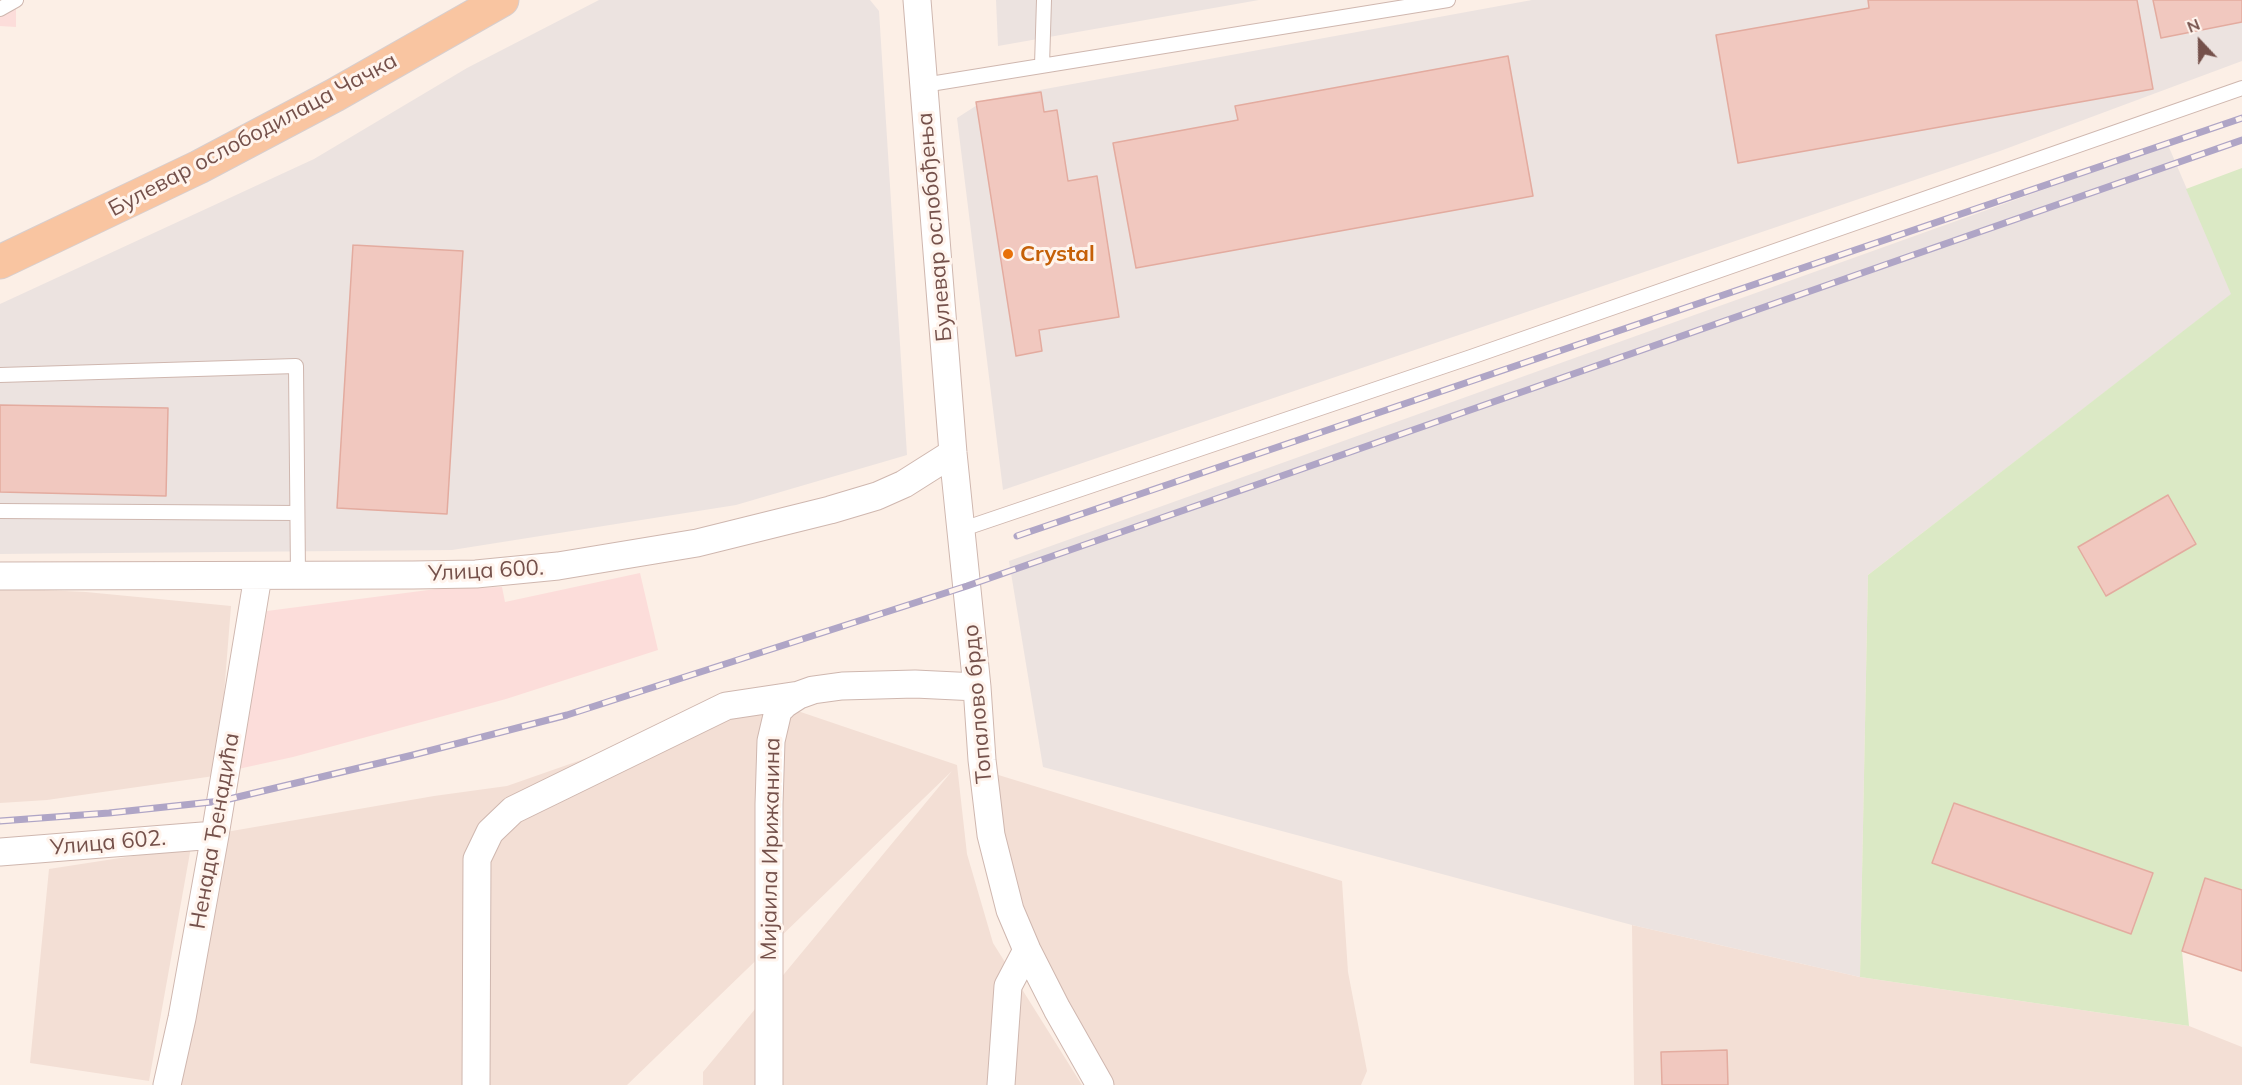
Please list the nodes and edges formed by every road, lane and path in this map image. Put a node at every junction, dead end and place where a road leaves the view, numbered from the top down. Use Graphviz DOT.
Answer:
graph roads {
  1 [pos="16,0"];
  2 [pos="502,0"];
  3 [pos="917,0"];
  4 [pos="1044,0"];
  5 [pos="1442,0"];
  6 [pos="0,9"];
  7 [pos="1042,66"];
  8 [pos="924,85"];
  9 [pos="2242,88"];
  10 [pos="0,261"];
  11 [pos="0,375"];
  12 [pos="953,453"];
  13 [pos="0,511"];
  14 [pos="297,513"];
  15 [pos="960,530"];
  16 [pos="298,575"];
  17 [pos="0,576"];
  18 [pos="258,576"];
  19 [pos="977,687"];
  20 [pos="799,695"];
  21 [pos="215,835"];
  22 [pos="0,852"];
  23 [pos="1027,950"];
  24 [pos="168,1085"];
  25 [pos="476,1085"];
  26 [pos="769,1085"];
  27 [pos="1001,1085"];
  28 [pos="1100,1085"];
  1 -- 6 [label="lane"];
  2 -- 10 [label="main road, Булевар ослободилаца Чачка"];
  3 -- 8 [label="street, Булевар ослобођења"];
  4 -- 7 [label="lane"];
  5 -- 7 [label="lane"];
  7 -- 8 [label="lane"];
  8 -- 12 [label="street, Булевар ослобођења"];
  9 -- 15 [label="lane"];
  11 -- 14 [label="lane"];
  12 -- 15 [label="street, Топалово брдо"];
  12 -- 16 [label="street, Улица 600."];
  13 -- 14 [label="lane"];
  14 -- 16 [label="lane"];
  15 -- 19 [label="street, Топалово брдо"];
  16 -- 18 [label="street, Улица 600."];
  17 -- 18 [label="street, Улица 600."];
  18 -- 21 [label="street, Ненада Ђенадића"];
  19 -- 20 [label="street, Мијаила Ирижанина"];
  19 -- 23 [label="street, Топалово брдо"];
  20 -- 25 [label="street"];
  20 -- 26 [label="street, Мијаила Ирижанина"];
  21 -- 22 [label="street, Улица 602."];
  21 -- 24 [label="street, Ненада Ђенадића"];
  23 -- 27 [label="street"];
  23 -- 28 [label="street, Топалово брдо"];
}
